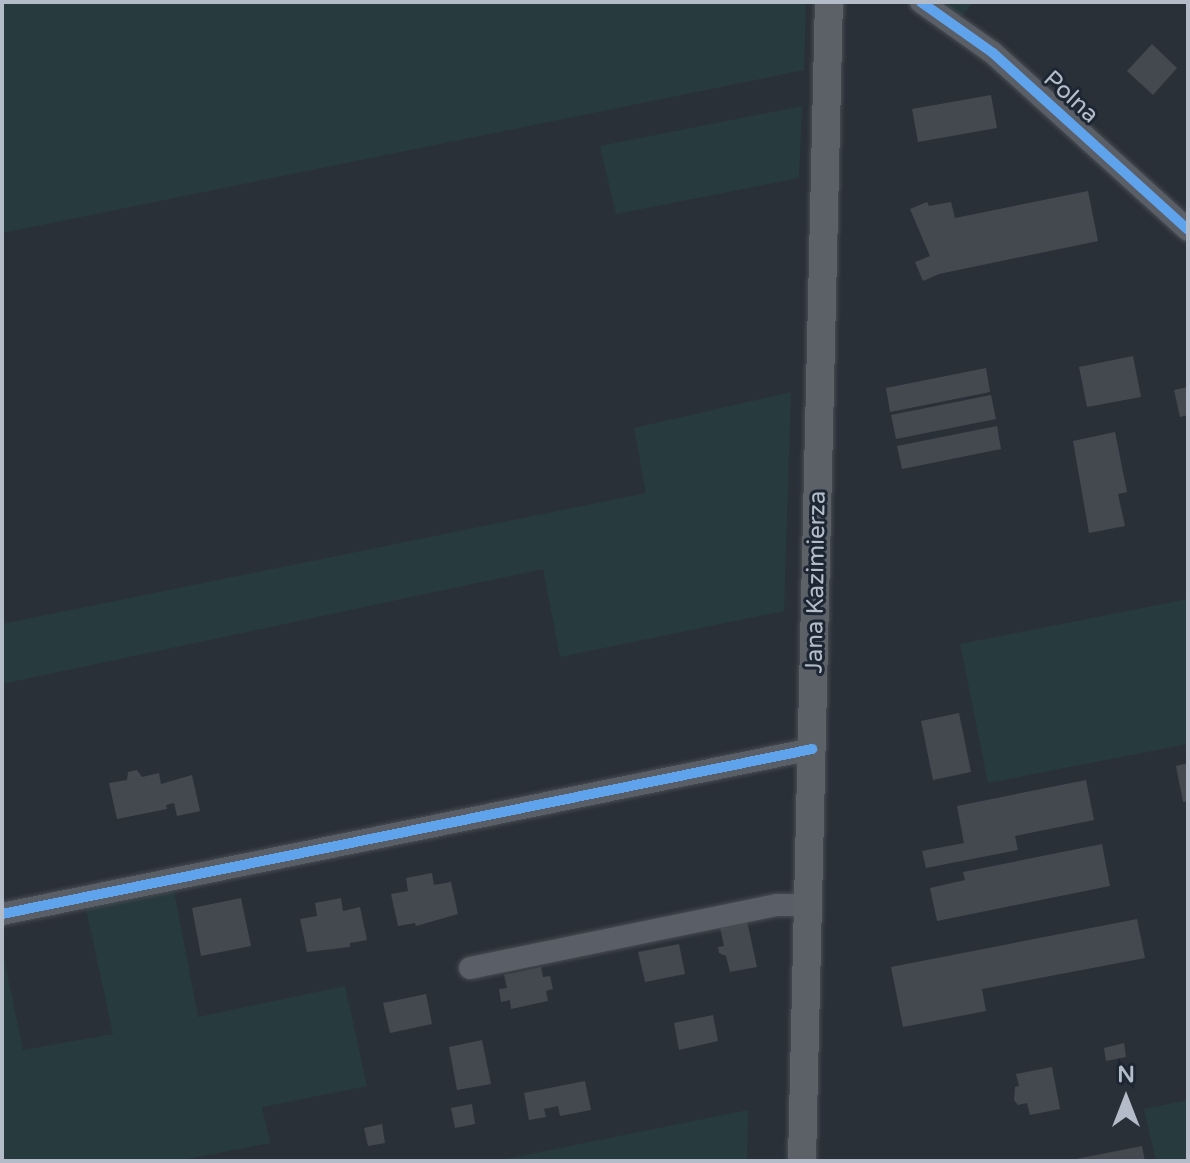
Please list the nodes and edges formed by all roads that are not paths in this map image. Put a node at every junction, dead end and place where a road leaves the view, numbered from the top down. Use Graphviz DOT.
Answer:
graph roads {
  1 [pos="829,2"];
  2 [pos="921,2"];
  3 [pos="1188,230"];
  4 [pos="812,749"];
  5 [pos="809,905"];
  6 [pos="2,914"];
  7 [pos="470,968"];
  8 [pos="802,1161"];
  1 -- 4 [label="main road, Jana Kazimierza"];
  2 -- 3 [label="street, Polna"];
  4 -- 5 [label="main road, Jana Kazimierza"];
  4 -- 6 [label="street"];
  5 -- 7 [label="street"];
  5 -- 8 [label="main road, Jana Kazimierza"];
}
